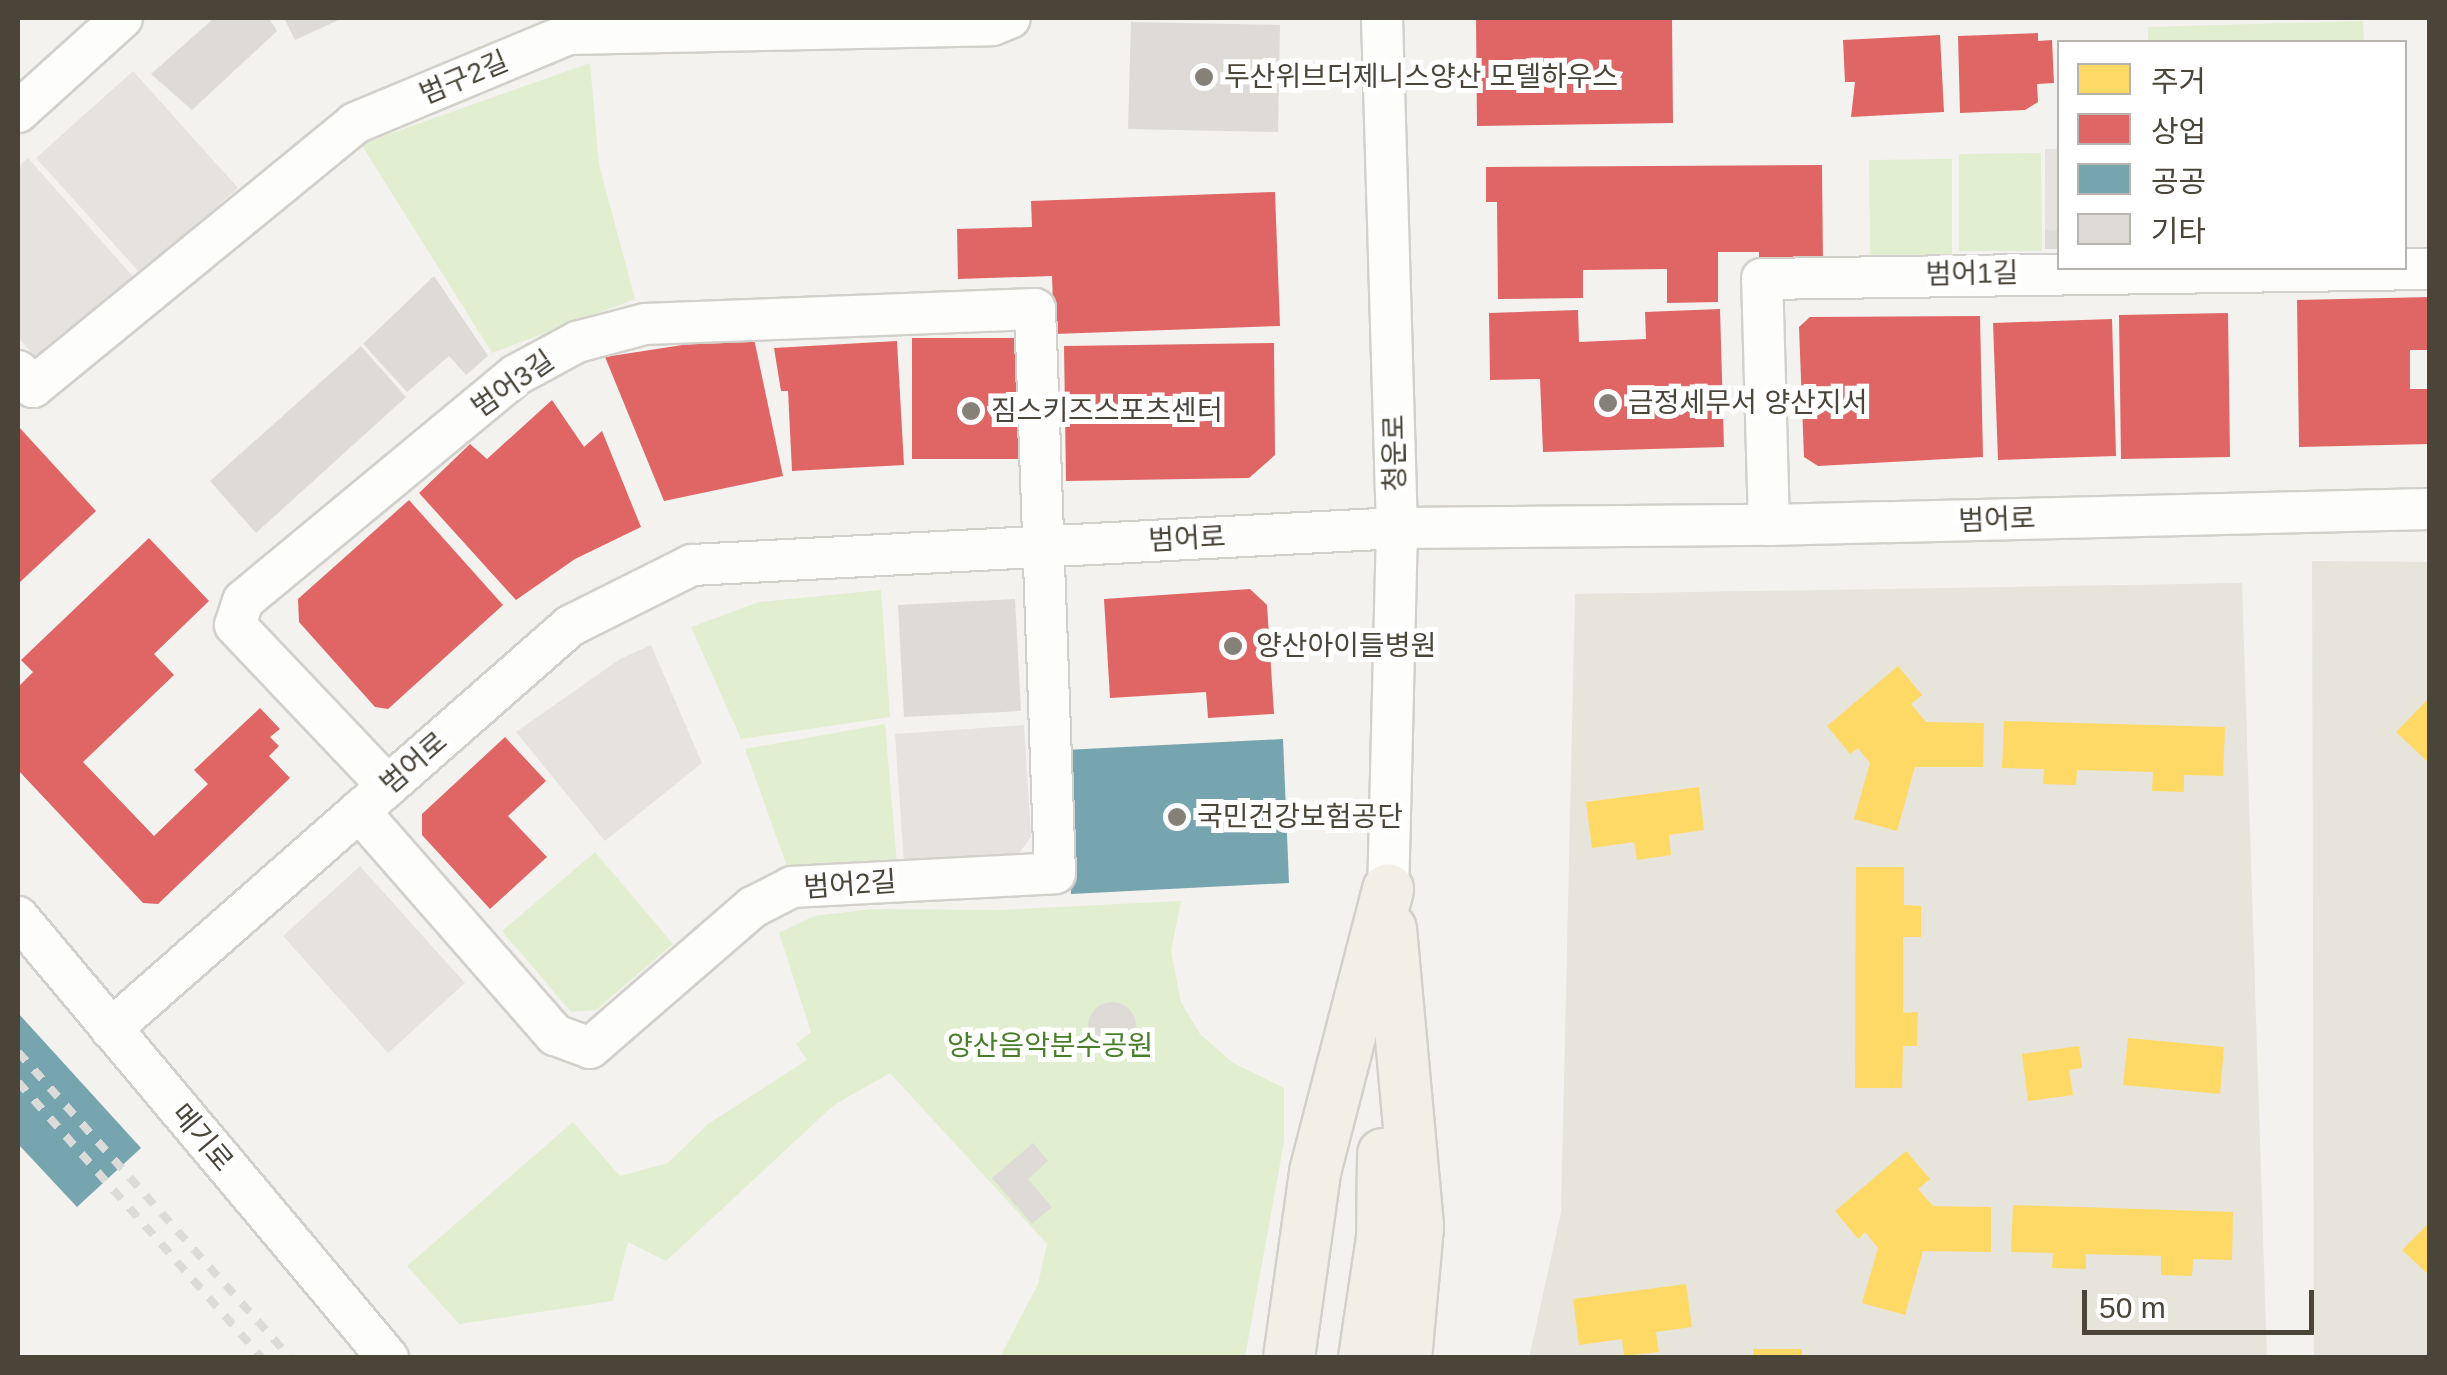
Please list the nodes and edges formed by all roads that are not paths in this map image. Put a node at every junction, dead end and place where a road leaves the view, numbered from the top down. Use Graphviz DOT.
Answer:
graph roads {
  1 [pos="122,18"];
  2 [pos="1010,18"];
  3 [pos="1382,18"];
  4 [pos="18,112"];
  5 [pos="2309,270"];
  6 [pos="18,371"];
  7 [pos="2430,509"];
  8 [pos="1769,526"];
  9 [pos="1396,528"];
  10 [pos="1042,546"];
  11 [pos="373,799"];
  12 [pos="1388,889"];
  13 [pos="18,917"];
  14 [pos="111,1028"];
  15 [pos="388,1358"];
  16 [pos="1290,1358"];
  17 [pos="1313,1358"];
  18 [pos="1364,1358"];
  19 [pos="1406,1358"];
  1 -- 4 [label="street"];
  2 -- 6 [label="street, 범구2길"];
  3 -- 9 [label="street, 청운로"];
  5 -- 8 [label="street, 범어1길"];
  7 -- 8 [label="street, 범어로"];
  8 -- 9 [label="street, 범어로"];
  9 -- 10 [label="street, 범어로"];
  9 -- 12 [label="street, 청운로"];
  10 -- 11 [label="street, 범어로"];
  10 -- 11 [label="street, 범어2길"];
  10 -- 11 [label="street, 범어3길"];
  11 -- 14 [label="street, 범어로"];
  12 -- 16 [label="main road"];
  12 -- 17 [label="main road"];
  12 -- 18 [label="main road"];
  12 -- 19 [label="main road"];
  13 -- 14 [label="street, 메기로"];
  14 -- 15 [label="street, 메기로"];
}
